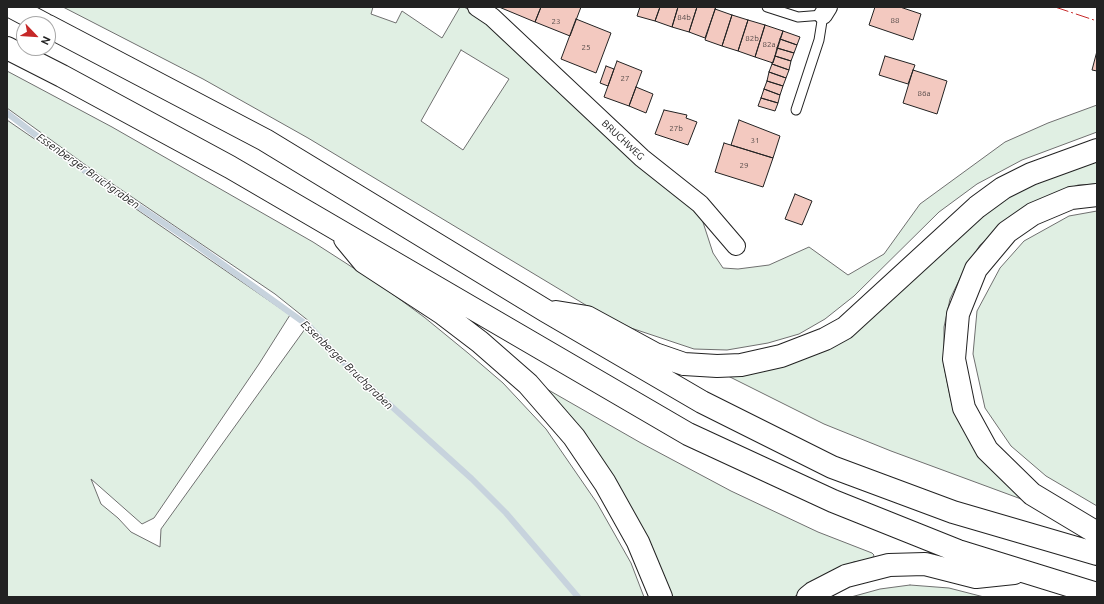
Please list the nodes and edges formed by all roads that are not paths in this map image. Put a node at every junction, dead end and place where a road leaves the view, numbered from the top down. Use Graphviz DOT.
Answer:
graph roads {
  1 [pos="12,7"];
  2 [pos="477,7"];
  3 [pos="767,7"];
  4 [pos="826,11"];
  5 [pos="29,16"];
  6 [pos="56,30"];
  7 [pos="7,48"];
  8 [pos="796,110"];
  9 [pos="1097,150"];
  10 [pos="1097,195"];
  11 [pos="335,228"];
  12 [pos="736,246"];
  13 [pos="546,311"];
  14 [pos="1097,532"];
  15 [pos="1097,554"];
  16 [pos="1024,572"];
  17 [pos="1097,594"];
  18 [pos="661,597"];
  19 [pos="808,597"];
  1 -- 5 [label="highway"];
  2 -- 12 [label="street, BRUCHWEG"];
  3 -- 4 [label="lane"];
  4 -- 8 [label="lane"];
  6 -- 13 [label="highway"];
  7 -- 11 [label="highway"];
  9 -- 13 [label="highway"];
  10 -- 14 [label="highway"];
  11 -- 16 [label="highway"];
  11 -- 18 [label="highway"];
  13 -- 15 [label="highway"];
  16 -- 17 [label="highway"];
  16 -- 19 [label="highway"];
}
